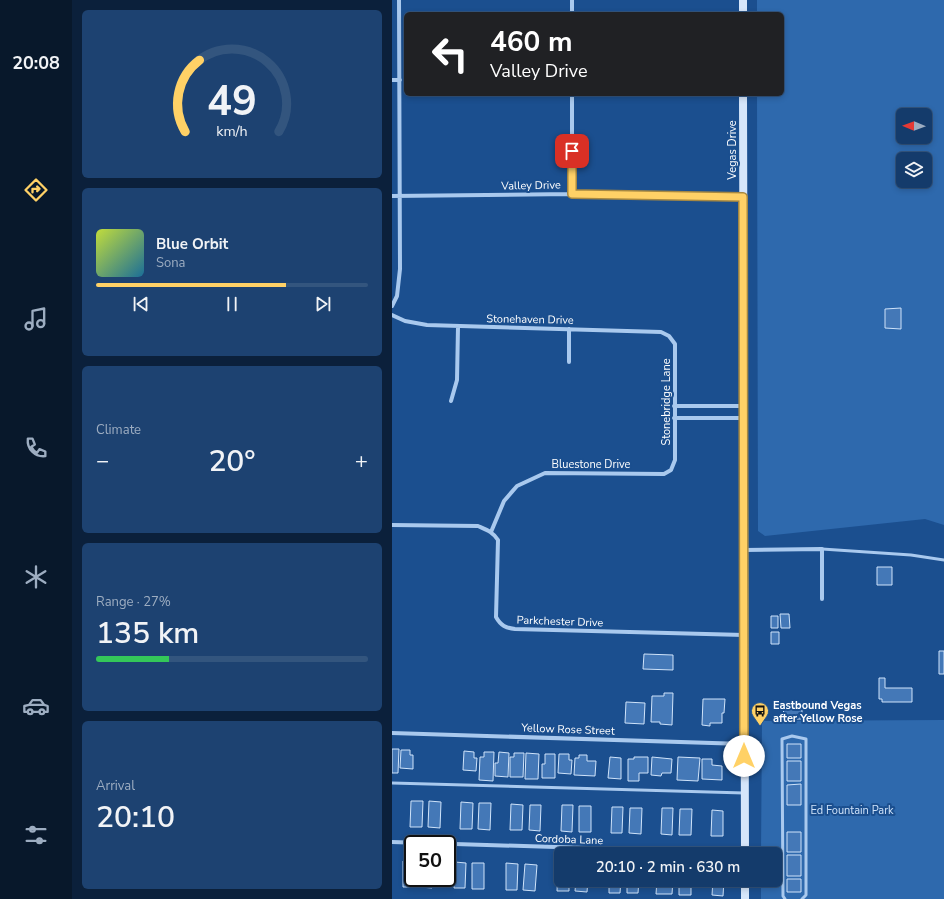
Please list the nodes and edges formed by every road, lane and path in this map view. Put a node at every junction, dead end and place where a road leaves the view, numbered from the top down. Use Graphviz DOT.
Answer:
graph roads {
  1 [pos="399,0"];
  2 [pos="572,0"];
  3 [pos="742,0"];
  4 [pos="572,12"];
  5 [pos="743,12"];
  6 [pos="392,80"];
  7 [pos="400,80"];
  8 [pos="572,96"];
  9 [pos="743,96"];
  10 [pos="572,194"];
  11 [pos="400,195"];
  12 [pos="392,196"];
  13 [pos="743,197"];
  14 [pos="392,306"];
  15 [pos="392,315"];
  16 [pos="458,327"];
  17 [pos="569,329"];
  18 [pos="669,336"];
  19 [pos="569,362"];
  20 [pos="451,401"];
  21 [pos="674,406"];
  22 [pos="744,406"];
  23 [pos="674,418"];
  24 [pos="744,418"];
  25 [pos="671,470"];
  26 [pos="392,525"];
  27 [pos="491,532"];
  28 [pos="822,549"];
  29 [pos="744,550"];
  30 [pos="944,560"];
  31 [pos="822,599"];
  32 [pos="744,635"];
  33 [pos="392,733"];
  34 [pos="744,744"];
  35 [pos="392,783"];
  36 [pos="744,793"];
  37 [pos="392,842"];
  38 [pos="745,847"];
  39 [pos="554,848"];
  40 [pos="745,887"];
  41 [pos="745,899"];
  42 [pos="785,899"];
  43 [pos="802,899"];
  1 -- 7 [label="street"];
  2 -- 4 [label="street"];
  3 -- 5 [label="main road"];
  6 -- 7 [label="street"];
  7 -- 11 [label="street"];
  8 -- 10 [label="street"];
  9 -- 13 [label="main road, Vegas Drive"];
  10 -- 11 [label="street, Valley Drive"];
  10 -- 13 [label="street, Valley Drive"];
  11 -- 12 [label="street, Valley Drive"];
  11 -- 14 [label="street"];
  13 -- 22 [label="main road, Vegas Drive"];
  15 -- 16 [label="street, Stonehaven Drive"];
  16 -- 17 [label="street, Stonehaven Drive"];
  16 -- 20 [label="street"];
  17 -- 18 [label="street, Stonehaven Drive"];
  17 -- 19 [label="street"];
  18 -- 21 [label="street, Stonebridge Lane"];
  21 -- 22 [label="street"];
  21 -- 23 [label="street, Stonebridge Lane"];
  22 -- 24 [label="main road, Vegas Drive"];
  23 -- 24 [label="street"];
  23 -- 25 [label="street, Stonebridge Lane"];
  24 -- 29 [label="main road, Vegas Drive"];
  25 -- 27 [label="street, Bluestone Drive"];
  26 -- 27 [label="street"];
  27 -- 32 [label="street, Parkchester Drive"];
  28 -- 29 [label="street"];
  28 -- 30 [label="lane"];
  28 -- 31 [label="street"];
  29 -- 32 [label="main road, Vegas Drive"];
  32 -- 34 [label="main road, Vegas Drive"];
  33 -- 34 [label="street, Yellow Rose Street"];
  34 -- 36 [label="main road, Vegas Drive"];
  35 -- 36 [label="lane"];
  36 -- 38 [label="main road, Vegas Drive"];
  37 -- 39 [label="street, Cordoba Lane"];
  40 -- 41 [label="main road"];
  42 -- 43 [label="lane"];
}
